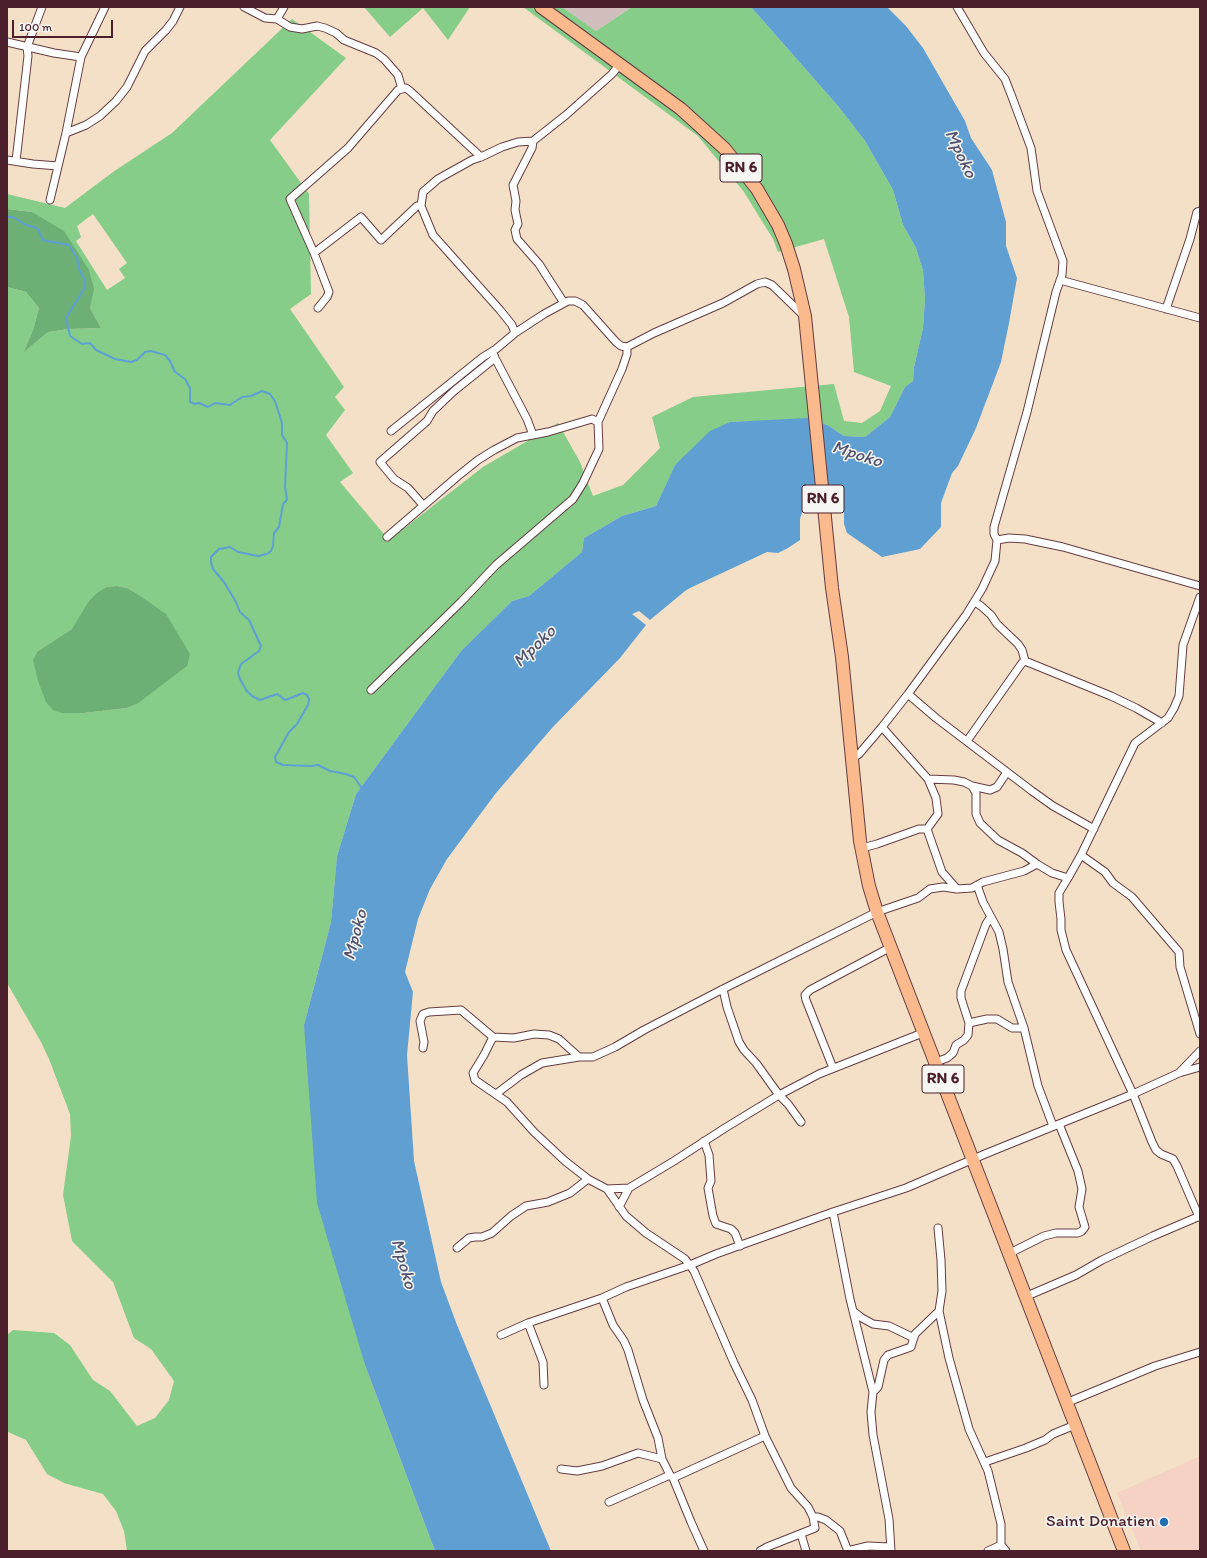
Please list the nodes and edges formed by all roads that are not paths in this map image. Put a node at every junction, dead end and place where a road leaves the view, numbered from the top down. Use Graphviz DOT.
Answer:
graph roads {
  1 [pos="42,7"];
  2 [pos="105,7"];
  3 [pos="180,7"];
  4 [pos="244,7"];
  5 [pos="284,7"];
  6 [pos="541,7"];
  7 [pos="957,7"];
  8 [pos="277,19"];
  9 [pos="7,42"];
  10 [pos="27,47"];
  11 [pos="81,57"];
  12 [pos="620,64"];
  13 [pos="402,88"];
  14 [pos="66,133"];
  15 [pos="533,142"];
  16 [pos="481,157"];
  17 [pos="7,160"];
  18 [pos="16,162"];
  19 [pos="58,166"];
  20 [pos="50,200"];
  21 [pos="421,206"];
  22 [pos="1200,211"];
  23 [pos="314,253"];
  24 [pos="1060,280"];
  25 [pos="564,303"];
  26 [pos="318,308"];
  27 [pos="1166,309"];
  28 [pos="805,316"];
  29 [pos="1200,318"];
  30 [pos="515,332"];
  31 [pos="627,347"];
  32 [pos="496,349"];
  33 [pos="494,358"];
  34 [pos="598,422"];
  35 [pos="391,431"];
  36 [pos="533,435"];
  37 [pos="423,505"];
  38 [pos="387,537"];
  39 [pos="997,540"];
  40 [pos="1200,586"];
  41 [pos="1200,597"];
  42 [pos="975,602"];
  43 [pos="1025,661"];
  44 [pos="371,690"];
  45 [pos="908,694"];
  46 [pos="1162,723"];
  47 [pos="882,727"];
  48 [pos="967,741"];
  49 [pos="852,759"];
  50 [pos="1007,772"];
  51 [pos="928,779"];
  52 [pos="972,786"];
  53 [pos="1094,828"];
  54 [pos="927,829"];
  55 [pos="862,848"];
  56 [pos="1081,855"];
  57 [pos="1037,864"];
  58 [pos="1068,878"];
  59 [pos="977,886"];
  60 [pos="957,889"];
  61 [pos="877,912"];
  62 [pos="990,918"];
  63 [pos="891,947"];
  64 [pos="723,989"];
  65 [pos="969,1023"];
  66 [pos="1024,1028"];
  67 [pos="925,1032"];
  68 [pos="1200,1034"];
  69 [pos="493,1037"];
  70 [pos="423,1048"];
  71 [pos="1200,1050"];
  72 [pos="579,1057"];
  73 [pos="936,1062"];
  74 [pos="1200,1067"];
  75 [pos="833,1068"];
  76 [pos="1179,1073"];
  77 [pos="496,1094"];
  78 [pos="1133,1094"];
  79 [pos="778,1095"];
  80 [pos="801,1122"];
  81 [pos="1056,1125"];
  82 [pos="704,1141"];
  83 [pos="974,1160"];
  84 [pos="588,1179"];
  85 [pos="607,1188"];
  86 [pos="629,1188"];
  87 [pos="619,1207"];
  88 [pos="833,1212"];
  89 [pos="1199,1216"];
  90 [pos="938,1228"];
  91 [pos="740,1246"];
  92 [pos="457,1248"];
  93 [pos="1010,1253"];
  94 [pos="690,1265"];
  95 [pos="1027,1296"];
  96 [pos="602,1298"];
  97 [pos="853,1311"];
  98 [pos="939,1311"];
  99 [pos="528,1323"];
  100 [pos="500,1335"];
  101 [pos="914,1338"];
  102 [pos="1200,1352"];
  103 [pos="544,1385"];
  104 [pos="873,1392"];
  105 [pos="1066,1402"];
  106 [pos="1075,1425"];
  107 [pos="765,1436"];
  108 [pos="662,1459"];
  109 [pos="985,1462"];
  110 [pos="561,1470"];
  111 [pos="672,1476"];
  112 [pos="609,1502"];
  113 [pos="813,1517"];
  114 [pos="801,1534"];
  115 [pos="1004,1548"];
  116 [pos="891,1549"];
  117 [pos="704,1551"];
  118 [pos="760,1551"];
  119 [pos="806,1551"];
  120 [pos="847,1551"];
  121 [pos="988,1551"];
  122 [pos="1124,1551"];
  1 -- 10 [label="street"];
  2 -- 11 [label="street"];
  3 -- 14 [label="street"];
  4 -- 8 [label="street"];
  5 -- 8 [label="street"];
  6 -- 12 [label="main road, RN 6"];
  7 -- 24 [label="street"];
  8 -- 13 [label="street"];
  9 -- 10 [label="street"];
  10 -- 11 [label="street"];
  10 -- 18 [label="street"];
  11 -- 14 [label="street"];
  12 -- 15 [label="street"];
  12 -- 28 [label="main road, RN 6"];
  13 -- 16 [label="street"];
  13 -- 23 [label="street"];
  14 -- 19 [label="street"];
  15 -- 16 [label="street"];
  15 -- 25 [label="street"];
  16 -- 21 [label="street"];
  17 -- 18 [label="street"];
  18 -- 19 [label="street"];
  19 -- 20 [label="street"];
  21 -- 23 [label="street"];
  21 -- 30 [label="street"];
  22 -- 27 [label="street"];
  23 -- 26 [label="street"];
  24 -- 27 [label="street"];
  24 -- 39 [label="street"];
  25 -- 30 [label="street"];
  25 -- 31 [label="street"];
  27 -- 29 [label="street"];
  28 -- 31 [label="street"];
  28 -- 49 [label="main road, RN 6"];
  30 -- 32 [label="street"];
  31 -- 34 [label="street"];
  32 -- 33 [label="street"];
  32 -- 35 [label="street"];
  33 -- 36 [label="street"];
  33 -- 37 [label="street"];
  34 -- 36 [label="street"];
  34 -- 44 [label="street"];
  36 -- 37 [label="street"];
  37 -- 38 [label="street"];
  39 -- 40 [label="street"];
  39 -- 42 [label="street"];
  41 -- 46 [label="street"];
  42 -- 43 [label="street"];
  42 -- 45 [label="street"];
  43 -- 46 [label="street"];
  43 -- 48 [label="street"];
  45 -- 47 [label="street"];
  45 -- 48 [label="street"];
  46 -- 53 [label="street"];
  47 -- 49 [label="street"];
  47 -- 51 [label="street"];
  48 -- 50 [label="street"];
  49 -- 55 [label="main road, RN 6"];
  50 -- 52 [label="street"];
  50 -- 53 [label="street"];
  51 -- 52 [label="street"];
  51 -- 54 [label="street"];
  52 -- 57 [label="street"];
  53 -- 56 [label="street"];
  54 -- 55 [label="street"];
  54 -- 60 [label="street"];
  55 -- 61 [label="main road, RN 6"];
  56 -- 58 [label="street"];
  56 -- 68 [label="street"];
  57 -- 58 [label="street"];
  57 -- 59 [label="street"];
  58 -- 78 [label="street"];
  59 -- 60 [label="street"];
  59 -- 62 [label="street"];
  60 -- 61 [label="street"];
  61 -- 63 [label="main road, RN 6"];
  61 -- 64 [label="street"];
  62 -- 65 [label="street"];
  62 -- 66 [label="street"];
  63 -- 67 [label="main road, RN 6"];
  63 -- 75 [label="street"];
  64 -- 72 [label="street"];
  64 -- 79 [label="street"];
  65 -- 66 [label="street"];
  65 -- 73 [label="street"];
  66 -- 81 [label="street"];
  67 -- 73 [label="main road, RN 6"];
  67 -- 75 [label="street"];
  69 -- 70 [label="street"];
  69 -- 72 [label="street"];
  69 -- 77 [label="street"];
  71 -- 76 [label="street"];
  72 -- 77 [label="street"];
  73 -- 83 [label="main road, RN 6"];
  74 -- 76 [label="street"];
  75 -- 79 [label="street"];
  76 -- 78 [label="street"];
  77 -- 84 [label="street"];
  78 -- 81 [label="street"];
  78 -- 89 [label="street"];
  79 -- 80 [label="street"];
  79 -- 82 [label="street"];
  81 -- 83 [label="street"];
  81 -- 93 [label="street"];
  82 -- 86 [label="street"];
  82 -- 91 [label="street"];
  83 -- 88 [label="street"];
  83 -- 93 [label="main road, RN 6"];
  84 -- 85 [label="street"];
  84 -- 92 [label="street"];
  85 -- 86 [label="street"];
  85 -- 87 [label="street"];
  86 -- 87 [label="street"];
  87 -- 94 [label="street"];
  88 -- 91 [label="street"];
  88 -- 97 [label="street"];
  89 -- 95 [label="street"];
  90 -- 98 [label="street"];
  91 -- 94 [label="street"];
  93 -- 95 [label="main road, RN 6"];
  94 -- 96 [label="street"];
  94 -- 107 [label="street"];
  95 -- 105 [label="main road, RN 6"];
  96 -- 99 [label="street"];
  96 -- 108 [label="street"];
  97 -- 101 [label="street"];
  97 -- 104 [label="street"];
  98 -- 101 [label="street"];
  98 -- 109 [label="street"];
  99 -- 100 [label="street"];
  99 -- 103 [label="street"];
  101 -- 104 [label="street"];
  102 -- 105 [label="street"];
  104 -- 116 [label="street"];
  105 -- 106 [label="main road, RN 6"];
  106 -- 109 [label="street"];
  106 -- 122 [label="main road, RN 6"];
  107 -- 111 [label="street"];
  107 -- 113 [label="street"];
  108 -- 110 [label="street"];
  108 -- 111 [label="street"];
  109 -- 115 [label="street"];
  111 -- 112 [label="street"];
  111 -- 117 [label="street"];
  113 -- 114 [label="street"];
  113 -- 120 [label="street"];
  114 -- 118 [label="street"];
  114 -- 119 [label="street"];
  115 -- 121 [label="street"];
  116 -- 120 [label="street"];
}
